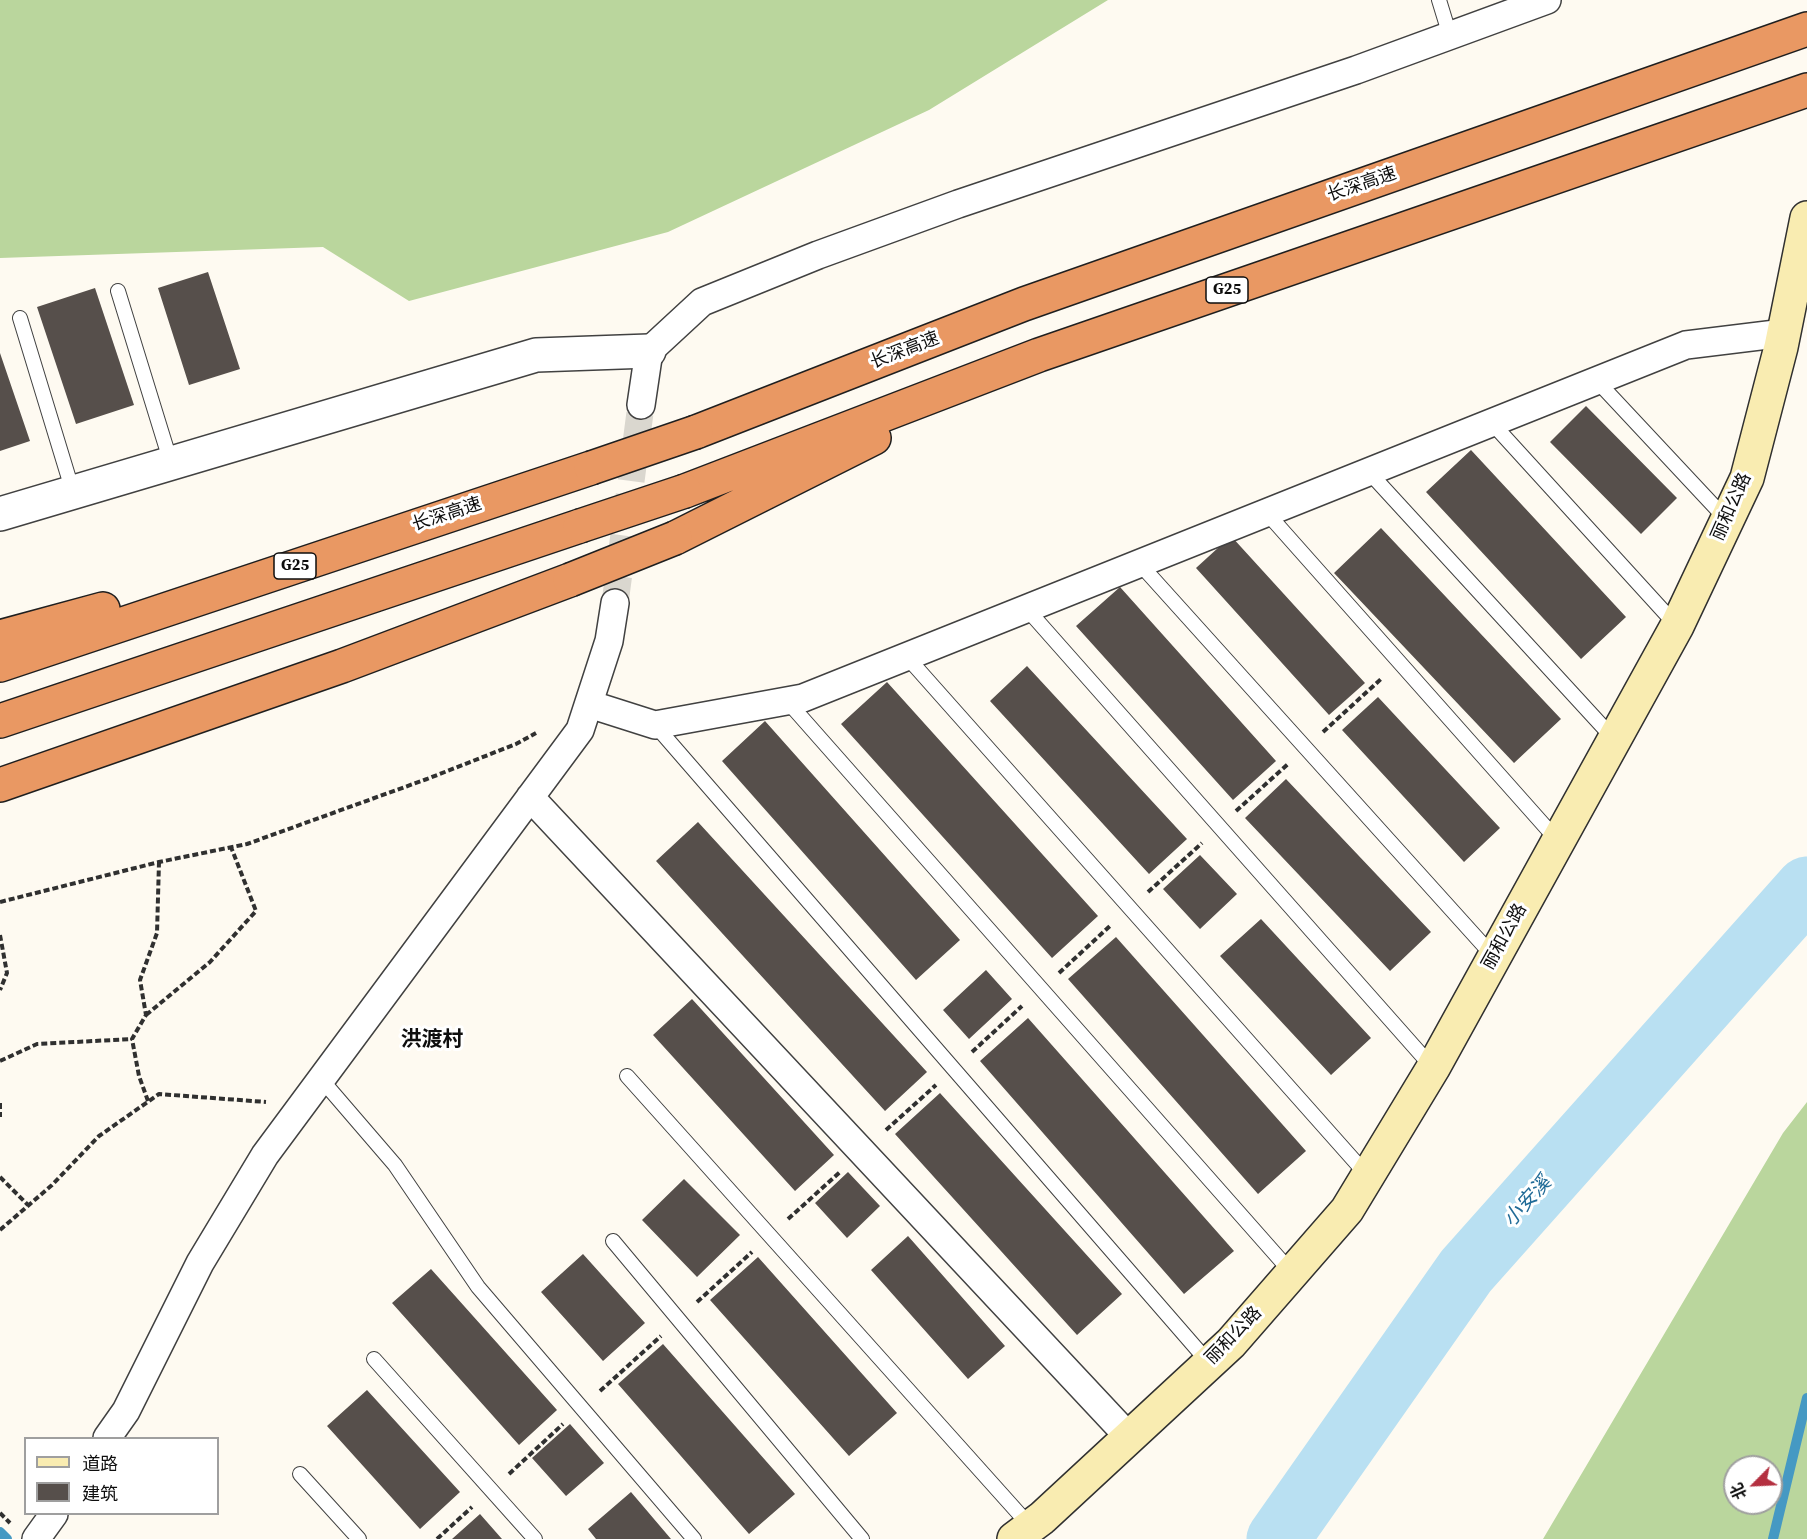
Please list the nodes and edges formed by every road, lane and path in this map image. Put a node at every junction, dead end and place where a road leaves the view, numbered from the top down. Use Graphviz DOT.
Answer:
graph roads {
  1 [pos="1439,0"];
  2 [pos="1547,0"];
  3 [pos="1807,29"];
  4 [pos="1450,36"];
  5 [pos="1807,90"];
  6 [pos="1807,218"];
  7 [pos="118,291"];
  8 [pos="20,318"];
  9 [pos="1784,333"];
  10 [pos="649,351"];
  11 [pos="1039,355"];
  12 [pos="1597,381"];
  13 [pos="641,405"];
  14 [pos="1491,423"];
  15 [pos="171,463"];
  16 [pos="1368,471"];
  17 [pos="73,492"];
  18 [pos="1266,512"];
  19 [pos="0,514"];
  20 [pos="1727,520"];
  21 [pos="418,525"];
  22 [pos="1139,563"];
  23 [pos="615,603"];
  24 [pos="1026,609"];
  25 [pos="1677,626"];
  26 [pos="0,637"];
  27 [pos="907,657"];
  28 [pos="1399,663"];
  29 [pos="0,665"];
  30 [pos="788,702"];
  31 [pos="589,704"];
  32 [pos="0,721"];
  33 [pos="655,725"];
  34 [pos="537,733"];
  35 [pos="1614,739"];
  36 [pos="1305,748"];
  37 [pos="0,784"];
  38 [pos="530,797"];
  39 [pos="1219,827"];
  40 [pos="1558,841"];
  41 [pos="231,847"];
  42 [pos="159,862"];
  43 [pos="0,902"];
  44 [pos="1130,908"];
  45 [pos="0,935"];
  46 [pos="1494,957"];
  47 [pos="1041,989"];
  48 [pos="0,990"];
  49 [pos="146,1015"];
  50 [pos="132,1039"];
  51 [pos="0,1061"];
  52 [pos="1433,1068"];
  53 [pos="953,1069"];
  54 [pos="627,1076"];
  55 [pos="321,1079"];
  56 [pos="148,1101"];
  57 [pos="0,1103"];
  58 [pos="302,1104"];
  59 [pos="0,1117"];
  60 [pos="862,1152"];
  61 [pos="0,1177"];
  62 [pos="1368,1177"];
  63 [pos="28,1205"];
  64 [pos="0,1230"];
  65 [pos="770,1235"];
  66 [pos="613,1241"];
  67 [pos="1292,1273"];
  68 [pos="679,1319"];
  69 [pos="374,1359"];
  70 [pos="1209,1363"];
  71 [pos="581,1407"];
  72 [pos="108,1437"];
  73 [pos="1129,1437"];
  74 [pos="300,1474"];
  75 [pos="491,1490"];
  76 [pos="53,1515"];
  77 [pos="1022,1533"];
  78 [pos="36,1539"];
  79 [pos="359,1539"];
  80 [pos="437,1539"];
  81 [pos="535,1539"];
  82 [pos="694,1539"];
  83 [pos="862,1539"];
  1 -- 4 [label="lane"];
  2 -- 4 [label="street"];
  3 -- 21 [label="highway, 长深高速 / G25, bridge"];
  4 -- 10 [label="street"];
  5 -- 11 [label="highway, G25"];
  6 -- 9 [label="main road, 丽和公路"];
  7 -- 15 [label="lane"];
  8 -- 17 [label="lane"];
  9 -- 12 [label="street"];
  9 -- 20 [label="main road, 丽和公路"];
  10 -- 13 [label="street"];
  10 -- 15 [label="street"];
  11 -- 32 [label="highway, G25, bridge"];
  11 -- 37 [label="highway, bridge"];
  12 -- 14 [label="street"];
  12 -- 20 [label="lane"];
  14 -- 16 [label="street"];
  14 -- 25 [label="lane"];
  15 -- 17 [label="street"];
  16 -- 18 [label="street"];
  16 -- 35 [label="lane"];
  17 -- 19 [label="street"];
  18 -- 22 [label="street"];
  18 -- 28 [label="lane"];
  20 -- 25 [label="main road, 丽和公路"];
  21 -- 26 [label="highway"];
  21 -- 29 [label="highway, 长深高速 / G25"];
  22 -- 24 [label="street"];
  22 -- 36 [label="lane"];
  23 -- 31 [label="street"];
  24 -- 27 [label="street"];
  24 -- 39 [label="lane"];
  25 -- 35 [label="main road, 丽和公路"];
  27 -- 30 [label="street"];
  27 -- 44 [label="lane"];
  28 -- 36 [label="path"];
  28 -- 40 [label="lane"];
  30 -- 33 [label="street"];
  30 -- 47 [label="lane"];
  31 -- 33 [label="street"];
  31 -- 38 [label="street"];
  33 -- 53 [label="lane"];
  34 -- 41 [label="path"];
  35 -- 40 [label="main road, 丽和公路"];
  36 -- 39 [label="path"];
  36 -- 46 [label="lane"];
  38 -- 55 [label="street"];
  38 -- 60 [label="street"];
  39 -- 44 [label="path"];
  39 -- 52 [label="lane"];
  40 -- 46 [label="main road, 丽和公路"];
  41 -- 42 [label="path"];
  41 -- 49 [label="path"];
  42 -- 43 [label="path"];
  42 -- 49 [label="path"];
  44 -- 47 [label="path"];
  44 -- 62 [label="lane"];
  45 -- 48 [label="path"];
  46 -- 52 [label="main road, 丽和公路"];
  47 -- 53 [label="path"];
  47 -- 67 [label="lane"];
  49 -- 50 [label="path"];
  50 -- 51 [label="path"];
  50 -- 56 [label="path"];
  52 -- 62 [label="main road, 丽和公路"];
  53 -- 60 [label="path"];
  53 -- 70 [label="lane"];
  54 -- 65 [label="lane"];
  55 -- 58 [label="street"];
  55 -- 71 [label="lane"];
  56 -- 58 [label="path"];
  56 -- 63 [label="path"];
  57 -- 59 [label="path"];
  58 -- 72 [label="street"];
  60 -- 65 [label="path"];
  60 -- 73 [label="street"];
  61 -- 63 [label="path"];
  62 -- 67 [label="main road, 丽和公路"];
  63 -- 64 [label="path"];
  65 -- 68 [label="path"];
  65 -- 77 [label="lane"];
  66 -- 68 [label="lane"];
  67 -- 70 [label="main road, 丽和公路"];
  68 -- 71 [label="path"];
  68 -- 83 [label="lane"];
  69 -- 75 [label="lane"];
  70 -- 73 [label="main road, 丽和公路"];
  71 -- 75 [label="path"];
  71 -- 82 [label="lane"];
  73 -- 77 [label="main road, 丽和公路"];
  74 -- 79 [label="lane"];
  75 -- 80 [label="path"];
  75 -- 81 [label="lane"];
  76 -- 78 [label="street"];
}
